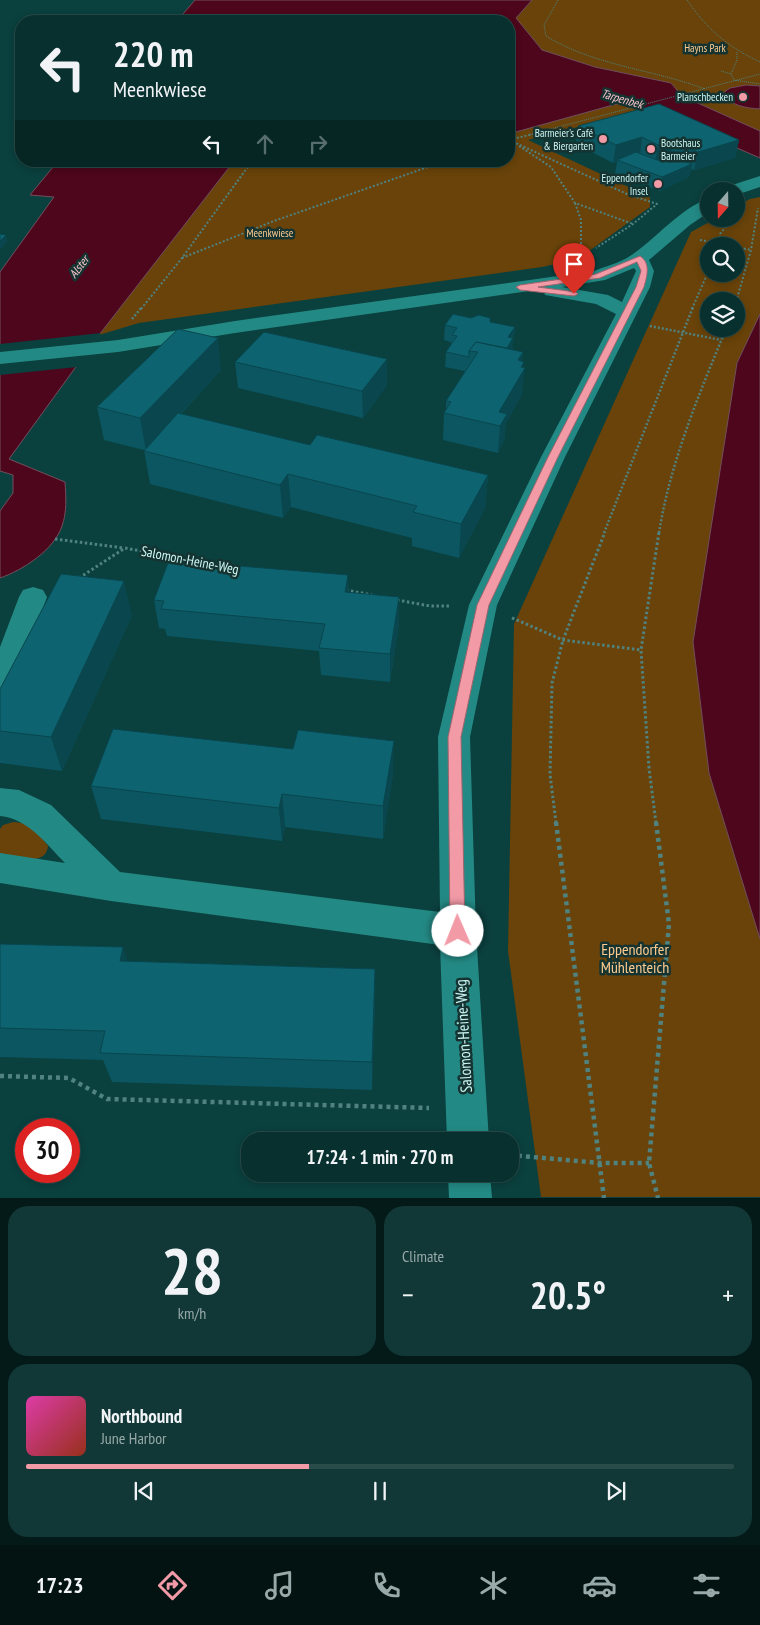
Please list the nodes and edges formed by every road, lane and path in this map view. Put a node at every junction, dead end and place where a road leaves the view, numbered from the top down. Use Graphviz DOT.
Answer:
graph roads {
  1 [pos="558,0"];
  2 [pos="687,0"];
  3 [pos="724,44"];
  4 [pos="737,51"];
  5 [pos="718,52"];
  6 [pos="760,62"];
  7 [pos="720,71"];
  8 [pos="731,74"];
  9 [pos="760,74"];
  10 [pos="734,80"];
  11 [pos="760,84"];
  12 [pos="706,89"];
  13 [pos="515,138"];
  14 [pos="515,143"];
  15 [pos="515,144"];
  16 [pos="248,167"];
  17 [pos="428,167"];
  18 [pos="760,181"];
  19 [pos="745,186"];
  20 [pos="576,203"];
  21 [pos="759,203"];
  22 [pos="700,210"];
  23 [pos="633,224"];
  24 [pos="640,226"];
  25 [pos="695,239"];
  26 [pos="700,240"];
  27 [pos="745,248"];
  28 [pos="752,250"];
  29 [pos="182,258"];
  30 [pos="640,259"];
  31 [pos="582,261"];
  32 [pos="704,282"];
  33 [pos="520,287"];
  34 [pos="739,292"];
  35 [pos="636,319"];
  36 [pos="682,332"];
  37 [pos="722,337"];
  38 [pos="721,340"];
  39 [pos="118,346"];
  40 [pos="0,358"];
  41 [pos="54,540"];
  42 [pos="125,548"];
  43 [pos="249,571"];
  44 [pos="344,590"];
  45 [pos="373,595"];
  46 [pos="33,597"];
  47 [pos="392,599"];
  48 [pos="483,605"];
  49 [pos="564,640"];
  50 [pos="641,650"];
  51 [pos="0,685"];
  52 [pos="0,802"];
  53 [pos="0,868"];
  54 [pos="111,886"];
  55 [pos="458,931"];
  56 [pos="0,1076"];
  57 [pos="467,1110"];
  58 [pos="468,1132"];
  59 [pos="519,1156"];
  60 [pos="600,1163"];
  61 [pos="649,1163"];
  62 [pos="470,1182"];
  63 [pos="471,1198"];
  64 [pos="604,1198"];
  65 [pos="658,1198"];
  1 -- 12 [label="path"];
  2 -- 3 [label="path"];
  3 -- 4 [label="path"];
  3 -- 5 [label="path"];
  4 -- 6 [label="path"];
  4 -- 8 [label="path"];
  7 -- 8 [label="path"];
  8 -- 10 [label="path"];
  9 -- 10 [label="path"];
  10 -- 11 [label="path"];
  10 -- 12 [label="path"];
  12 -- 13 [label="path"];
  14 -- 23 [label="path"];
  15 -- 20 [label="path"];
  16 -- 29 [label="path"];
  17 -- 29 [label="path"];
  18 -- 19 [label="street"];
  20 -- 23 [label="path"];
  20 -- 31 [label="path"];
  21 -- 28 [label="path"];
  22 -- 30 [label="street"];
  23 -- 24 [label="path"];
  25 -- 26 [label="path"];
  27 -- 28 [label="path"];
  28 -- 34 [label="path"];
  29 -- 39 [label="path"];
  30 -- 33 [label="street"];
  30 -- 35 [label="street, Salomon-Heine-Weg"];
  32 -- 36 [label="path"];
  33 -- 35 [label="street"];
  33 -- 39 [label="street"];
  35 -- 36 [label="path"];
  35 -- 48 [label="street, Salomon-Heine-Weg"];
  36 -- 38 [label="path"];
  36 -- 49 [label="path"];
  37 -- 38 [label="path"];
  38 -- 50 [label="path"];
  39 -- 40 [label="street"];
  41 -- 42 [label="path"];
  42 -- 43 [label="path, Salomon-Heine-Weg"];
  42 -- 46 [label="path, Salomon-Heine-Weg"];
  44 -- 45 [label="path"];
  46 -- 51 [label="street"];
  47 -- 48 [label="path"];
  48 -- 49 [label="path"];
  48 -- 55 [label="street, Salomon-Heine-Weg"];
  49 -- 50 [label="path"];
  49 -- 60 [label="path"];
  50 -- 61 [label="path"];
  52 -- 54 [label="street"];
  53 -- 54 [label="street"];
  54 -- 55 [label="street"];
  55 -- 57 [label="street, Salomon-Heine-Weg"];
  56 -- 57 [label="path"];
  57 -- 58 [label="street, Salomon-Heine-Weg"];
  59 -- 60 [label="path"];
  60 -- 61 [label="path"];
  60 -- 64 [label="path"];
  61 -- 65 [label="path"];
  62 -- 63 [label="street"];
}
